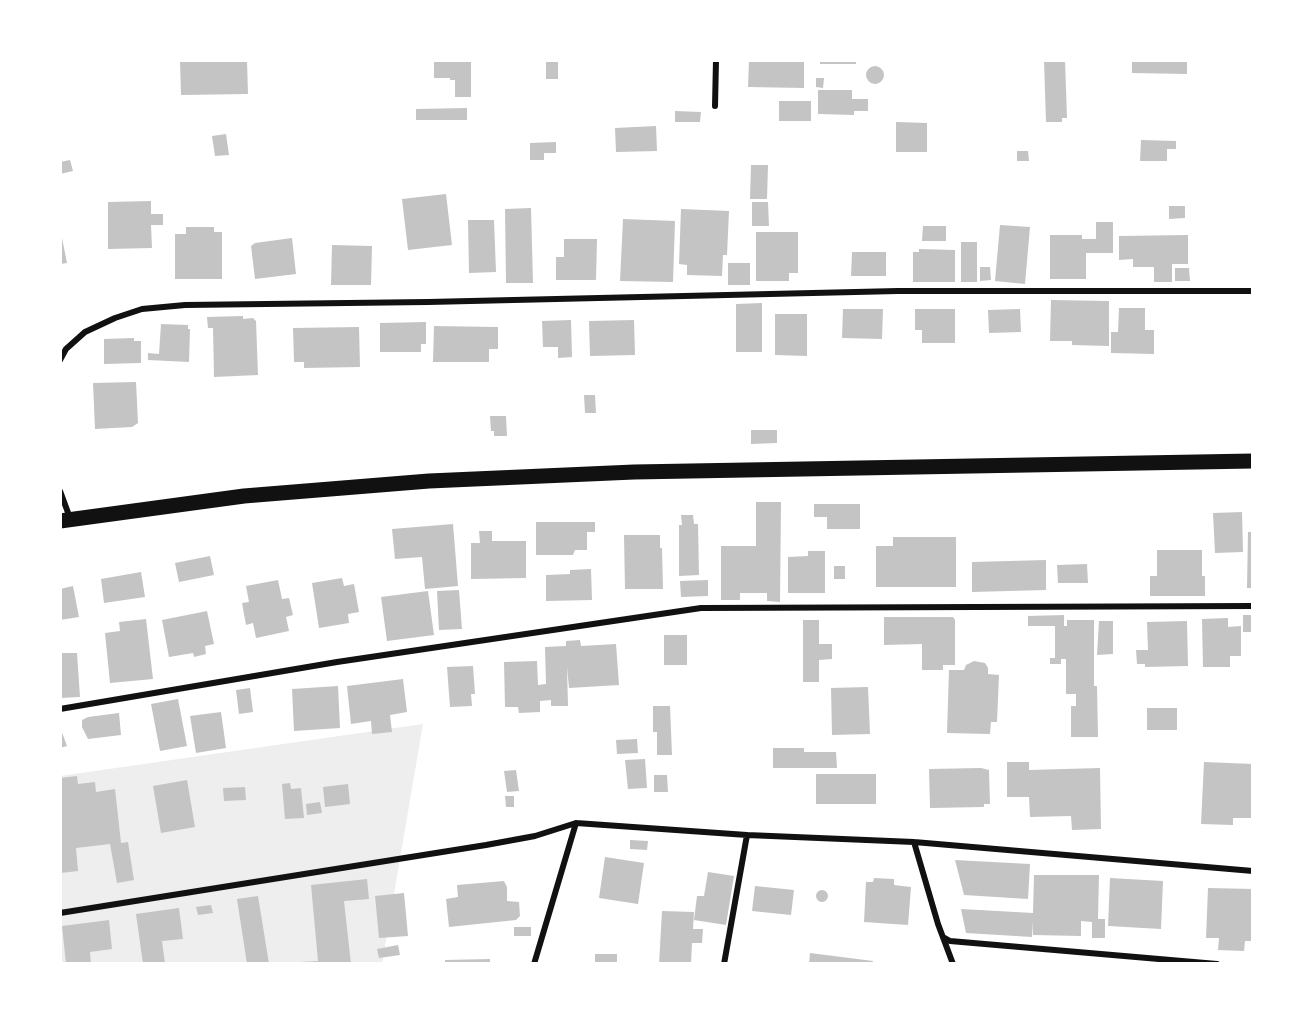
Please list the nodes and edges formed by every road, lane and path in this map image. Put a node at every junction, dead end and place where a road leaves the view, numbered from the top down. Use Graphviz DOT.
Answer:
graph roads {
  1 [pos="716,60"];
  2 [pos="715,106"];
  3 [pos="1253,291"];
  4 [pos="60,360"];
  5 [pos="1253,461"];
  6 [pos="60,491"];
  7 [pos="65,520"];
  8 [pos="1253,606"];
  9 [pos="60,710"];
  10 [pos="576,823"];
  11 [pos="747,835"];
  12 [pos="914,842"];
  13 [pos="1253,871"];
  14 [pos="60,913"];
  15 [pos="943,937"];
  16 [pos="534,964"];
  17 [pos="724,964"];
  18 [pos="953,964"];
  19 [pos="1217,964"];
  1 -- 2 [label="street"];
  3 -- 4 [label="street"];
  5 -- 7 [label="main road"];
  6 -- 7 [label="street"];
  8 -- 9 [label="street"];
  10 -- 11 [label="street"];
  10 -- 14 [label="street"];
  10 -- 16 [label="street"];
  11 -- 12 [label="street"];
  11 -- 17 [label="street"];
  12 -- 13 [label="street"];
  12 -- 15 [label="street"];
  15 -- 18 [label="street"];
  15 -- 19 [label="street"];
}
